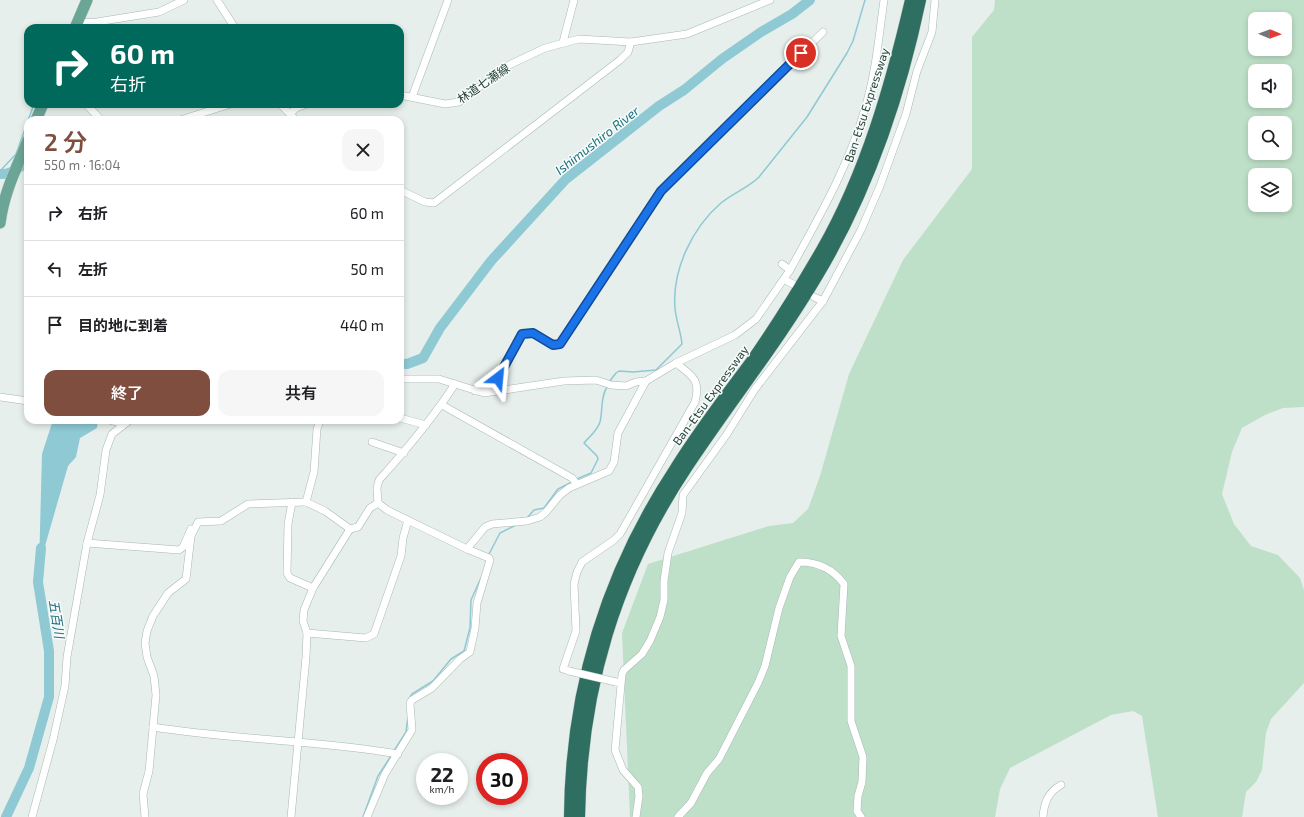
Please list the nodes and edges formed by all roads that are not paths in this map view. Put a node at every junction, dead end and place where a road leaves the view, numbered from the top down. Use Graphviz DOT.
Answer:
graph roads {
  1 [pos="87,0"];
  2 [pos="184,0"];
  3 [pos="217,0"];
  4 [pos="448,0"];
  5 [pos="574,0"];
  6 [pos="770,0"];
  7 [pos="884,0"];
  8 [pos="911,0"];
  9 [pos="920,0"];
  10 [pos="935,0"];
  11 [pos="76,24"];
  12 [pos="83,24"];
  13 [pos="232,24"];
  14 [pos="823,32"];
  15 [pos="563,42"];
  16 [pos="631,42"];
  17 [pos="404,96"];
  18 [pos="412,97"];
  19 [pos="90,108"];
  20 [pos="218,108"];
  21 [pos="285,108"];
  22 [pos="296,108"];
  23 [pos="291,113"];
  24 [pos="97,116"];
  25 [pos="193,116"];
  26 [pos="293,116"];
  27 [pos="24,149"];
  28 [pos="404,192"];
  29 [pos="1,202"];
  30 [pos="0,223"];
  31 [pos="782,264"];
  32 [pos="790,270"];
  33 [pos="785,280"];
  34 [pos="793,284"];
  35 [pos="814,297"];
  36 [pos="823,301"];
  37 [pos="676,363"];
  38 [pos="404,379"];
  39 [pos="646,381"];
  40 [pos="455,384"];
  41 [pos="475,391"];
  42 [pos="0,397"];
  43 [pos="24,400"];
  44 [pos="442,405"];
  45 [pos="404,419"];
  46 [pos="124,424"];
  47 [pos="318,424"];
  48 [pos="426,425"];
  49 [pos="372,442"];
  50 [pos="404,453"];
  51 [pos="577,484"];
  52 [pos="292,502"];
  53 [pos="306,502"];
  54 [pos="378,503"];
  55 [pos="408,520"];
  56 [pos="194,527"];
  57 [pos="350,529"];
  58 [pos="87,543"];
  59 [pos="467,549"];
  60 [pos="313,588"];
  61 [pos="307,633"];
  62 [pos="618,682"];
  63 [pos="153,727"];
  64 [pos="298,742"];
  65 [pos="398,754"];
  66 [pos="1061,785"];
  67 [pos="32,817"];
  68 [pos="145,817"];
  69 [pos="291,817"];
  70 [pos="368,817"];
  71 [pos="570,817"];
  72 [pos="579,817"];
  73 [pos="636,817"];
  74 [pos="678,817"];
  75 [pos="861,817"];
  76 [pos="1043,817"];
  1 -- 11 [label="main road"];
  2 -- 12 [label="street"];
  3 -- 13 [label="street"];
  4 -- 18 [label="street"];
  5 -- 15 [label="street"];
  6 -- 16 [label="street, 林道七瀬線"];
  7 -- 32 [label="street"];
  8 -- 71 [label="highway, Ban-Etsu Expressway"];
  9 -- 72 [label="highway, Ban-Etsu Expressway"];
  10 -- 36 [label="street"];
  14 -- 41 [label="street"];
  15 -- 16 [label="street, 林道七瀬線"];
  15 -- 18 [label="street, 林道七瀬線"];
  16 -- 28 [label="street"];
  17 -- 18 [label="street, 林道七瀬線"];
  19 -- 24 [label="street"];
  20 -- 25 [label="street"];
  21 -- 23 [label="street"];
  22 -- 23 [label="street"];
  23 -- 26 [label="street"];
  27 -- 29 [label="main road"];
  29 -- 30 [label="main road"];
  31 -- 32 [label="street"];
  32 -- 33 [label="street"];
  33 -- 34 [label="street"];
  33 -- 37 [label="street"];
  35 -- 36 [label="street"];
  36 -- 62 [label="street"];
  37 -- 39 [label="street"];
  37 -- 62 [label="street, bridge"];
  38 -- 40 [label="street"];
  39 -- 41 [label="street"];
  39 -- 51 [label="street"];
  40 -- 41 [label="street"];
  40 -- 44 [label="street"];
  42 -- 43 [label="street"];
  44 -- 48 [label="street"];
  44 -- 51 [label="street"];
  45 -- 48 [label="street"];
  46 -- 58 [label="street"];
  47 -- 53 [label="street"];
  48 -- 50 [label="street"];
  49 -- 50 [label="street"];
  50 -- 54 [label="street"];
  51 -- 59 [label="street"];
  52 -- 53 [label="street"];
  52 -- 56 [label="street"];
  52 -- 60 [label="street"];
  53 -- 57 [label="street"];
  54 -- 55 [label="street"];
  54 -- 57 [label="street"];
  55 -- 59 [label="street"];
  55 -- 61 [label="street"];
  56 -- 58 [label="street"];
  56 -- 63 [label="street"];
  57 -- 60 [label="street"];
  58 -- 67 [label="street"];
  59 -- 65 [label="street"];
  60 -- 61 [label="street"];
  61 -- 64 [label="street"];
  62 -- 73 [label="street"];
  63 -- 64 [label="street"];
  63 -- 68 [label="street"];
  64 -- 65 [label="street"];
  64 -- 69 [label="street"];
  65 -- 70 [label="street"];
  66 -- 76 [label="street"];
  74 -- 75 [label="street"];
}
